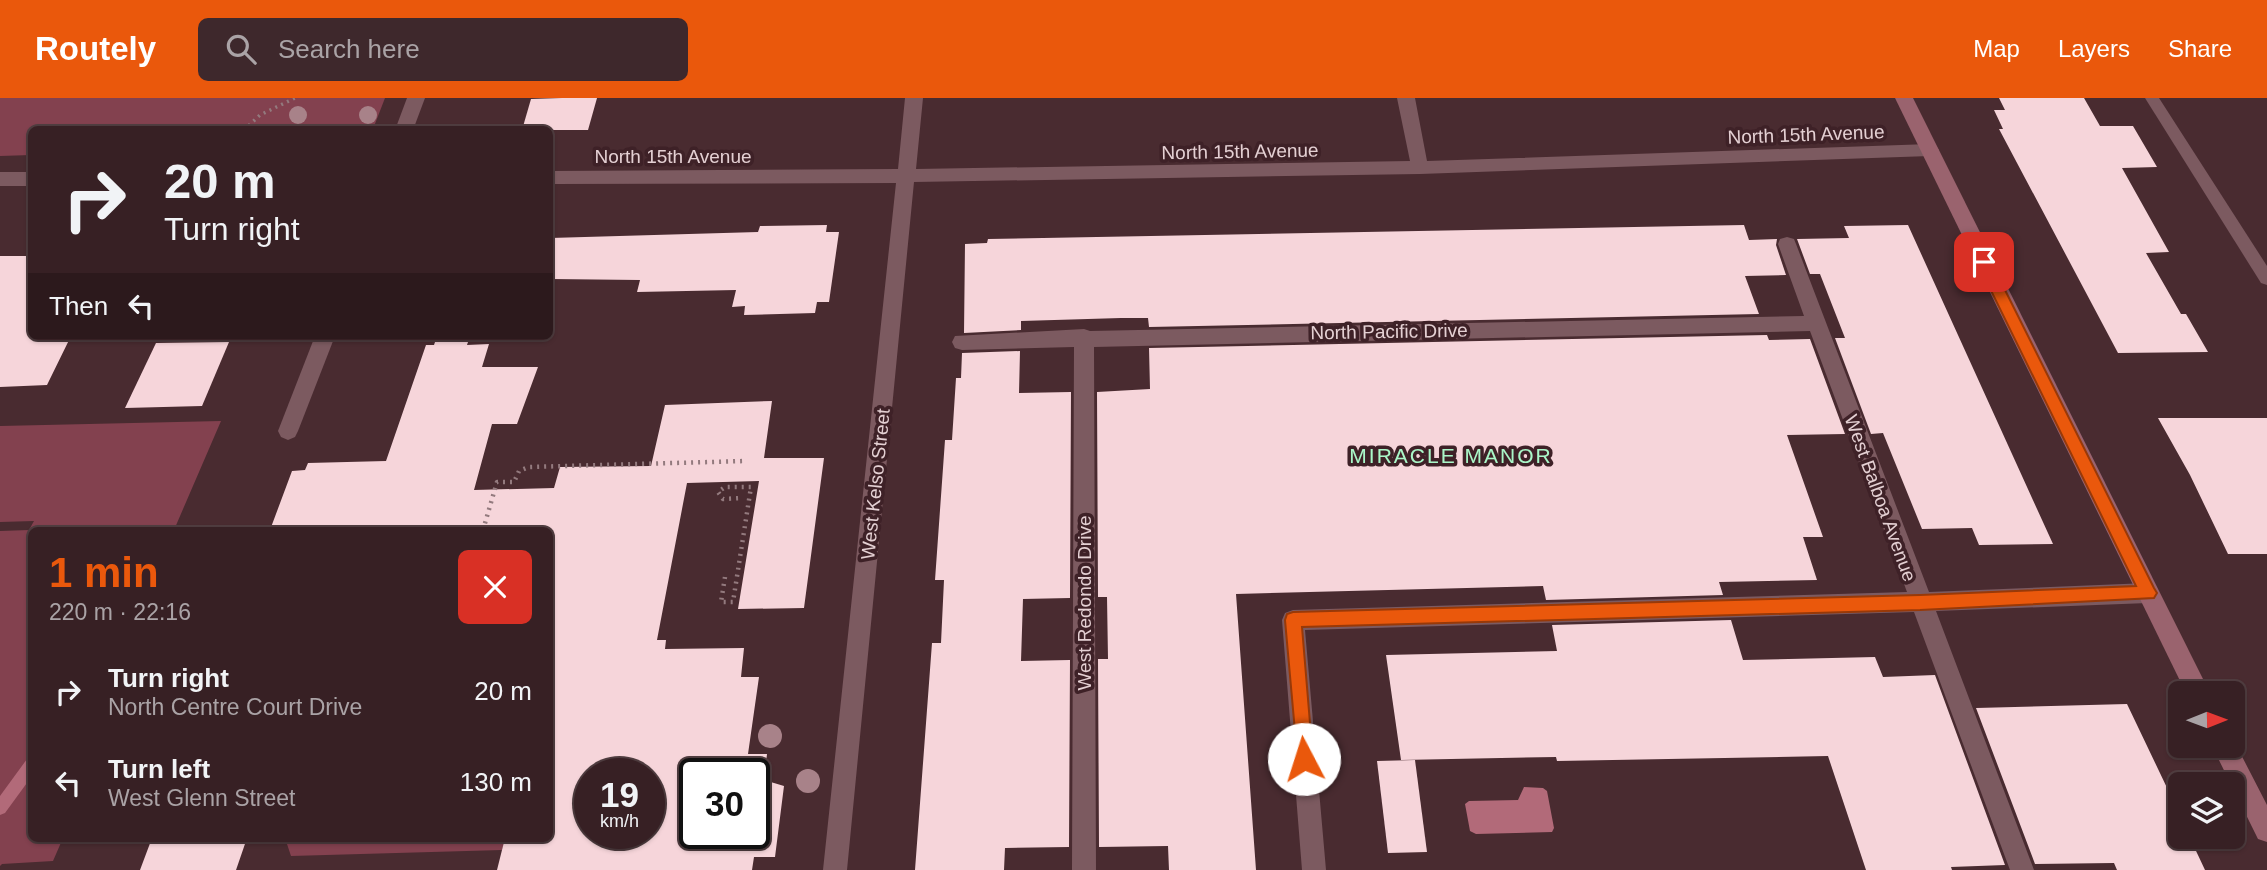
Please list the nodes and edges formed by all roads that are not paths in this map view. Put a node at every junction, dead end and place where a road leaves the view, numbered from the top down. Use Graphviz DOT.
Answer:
graph roads {
  1 [pos="416,98"];
  2 [pos="914,98"];
  3 [pos="1406,98"];
  4 [pos="1904,98"];
  5 [pos="2152,98"];
  6 [pos="406,126"];
  7 [pos="1930,150"];
  8 [pos="1420,168"];
  9 [pos="553,177"];
  10 [pos="28,178"];
  11 [pos="907,178"];
  12 [pos="0,179"];
  13 [pos="1787,244"];
  14 [pos="2267,279"];
  15 [pos="1816,323"];
  16 [pos="1084,337"];
  17 [pos="323,340"];
  18 [pos="962,342"];
  19 [pos="288,431"];
  20 [pos="2148,593"];
  21 [pos="1920,603"];
  22 [pos="2192,681"];
  23 [pos="2230,758"];
  24 [pos="2267,831"];
  25 [pos="835,870"];
  26 [pos="1084,870"];
  27 [pos="1314,870"];
  28 [pos="2022,870"];
  1 -- 6 [label="street"];
  2 -- 11 [label="street, West Kelso Street"];
  3 -- 8 [label="street"];
  4 -- 7 [label="street"];
  5 -- 14 [label="lane"];
  7 -- 8 [label="street, North 15th Avenue"];
  7 -- 20 [label="street"];
  8 -- 11 [label="street, North 15th Avenue"];
  9 -- 11 [label="street, North 15th Avenue"];
  10 -- 12 [label="street"];
  11 -- 25 [label="street, West Kelso Street"];
  13 -- 15 [label="street, West Balboa Avenue"];
  15 -- 16 [label="street, North Pacific Drive"];
  15 -- 21 [label="street, West Balboa Avenue"];
  16 -- 18 [label="street, North Pacific Drive"];
  16 -- 26 [label="street, West Redondo Drive"];
  17 -- 19 [label="street"];
  20 -- 21 [label="street"];
  20 -- 22 [label="street"];
  21 -- 27 [label="street"];
  21 -- 28 [label="street, West Balboa Avenue"];
  23 -- 24 [label="street"];
}
